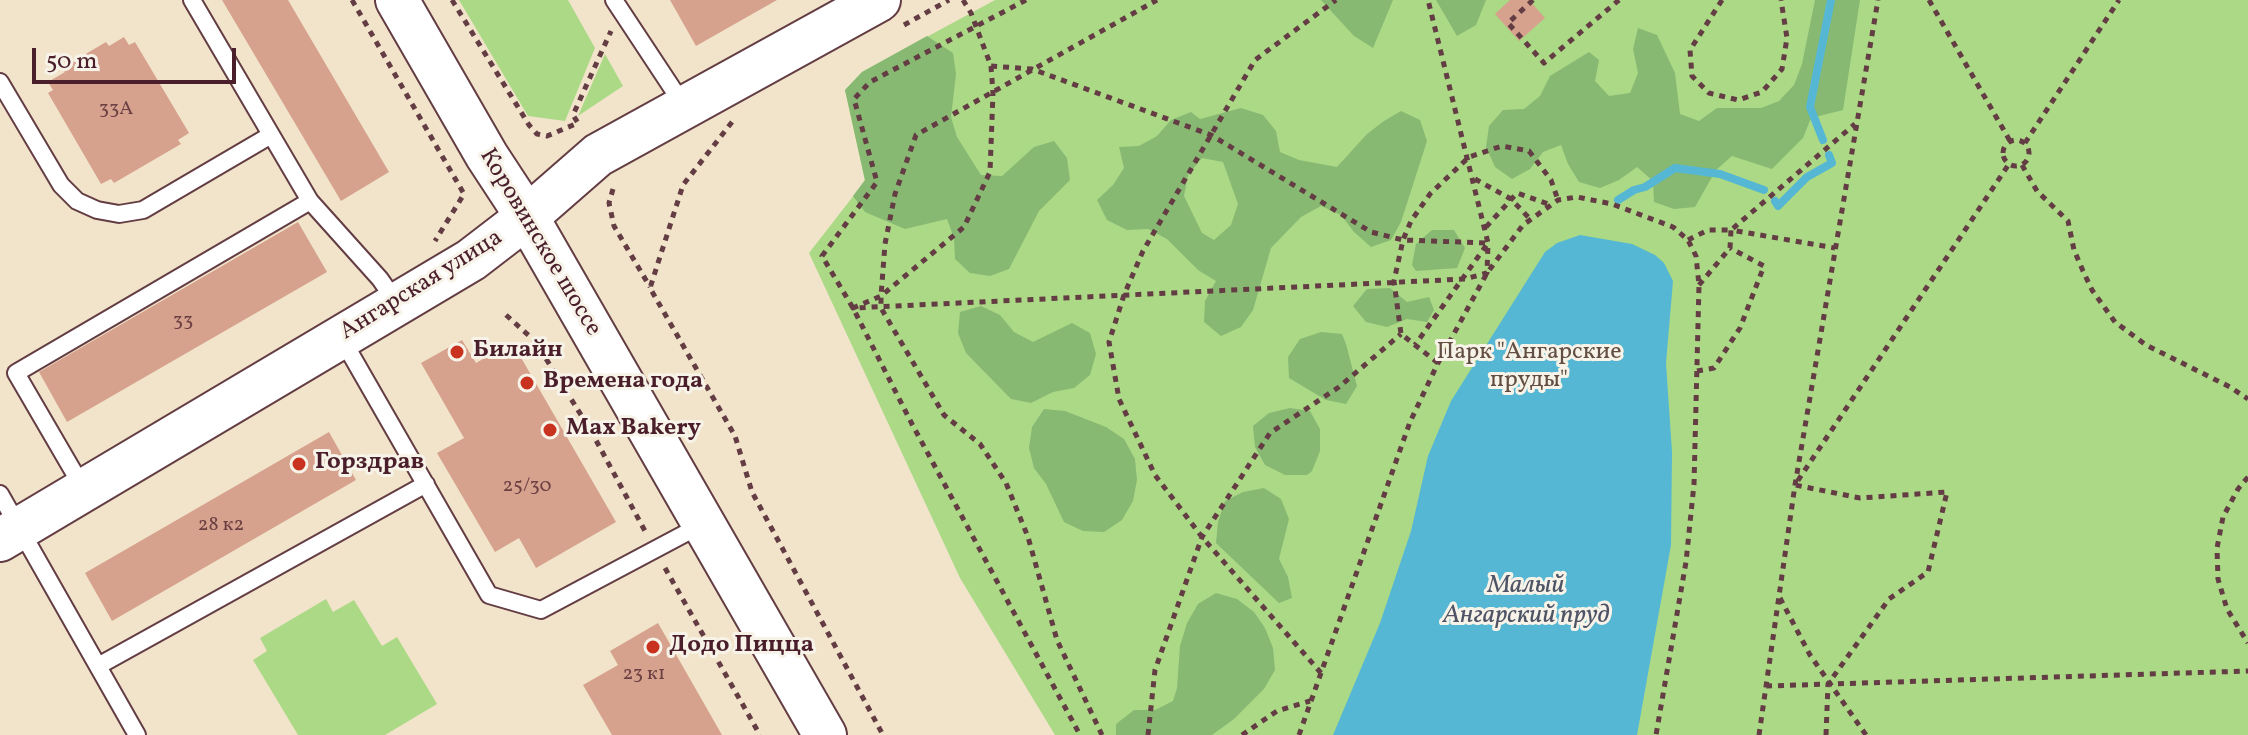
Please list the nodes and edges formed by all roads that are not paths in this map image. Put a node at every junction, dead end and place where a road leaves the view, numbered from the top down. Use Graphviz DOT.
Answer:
graph roads {
  1 [pos="192,0"];
  2 [pos="397,0"];
  3 [pos="620,3"];
  4 [pos="887,15"];
  5 [pos="0,82"];
  6 [pos="685,108"];
  7 [pos="271,135"];
  8 [pos="310,201"];
  9 [pos="527,217"];
  10 [pos="397,304"];
  11 [pos="341,337"];
  12 [pos="426,484"];
  13 [pos="84,489"];
  14 [pos="6,520"];
  15 [pos="703,523"];
  16 [pos="98,666"];
  17 [pos="137,735"];
  18 [pos="825,735"];
  1 -- 7 [label="lane"];
  2 -- 9 [label="street, Коровинское шоссе"];
  3 -- 6 [label="lane"];
  4 -- 6 [label="street, Ангарская улица"];
  5 -- 7 [label="lane"];
  6 -- 9 [label="street, Ангарская улица"];
  7 -- 8 [label="lane"];
  8 -- 10 [label="lane"];
  8 -- 13 [label="lane"];
  9 -- 10 [label="street, Ангарская улица"];
  9 -- 15 [label="street, Коровинское шоссе"];
  10 -- 11 [label="street, Ангарская улица"];
  11 -- 12 [label="lane"];
  11 -- 13 [label="street, Ангарская улица"];
  12 -- 15 [label="lane"];
  12 -- 16 [label="lane"];
  13 -- 14 [label="street, Ангарская улица"];
  14 -- 16 [label="lane"];
  15 -- 18 [label="street, Коровинское шоссе"];
  16 -- 17 [label="lane"];
}
